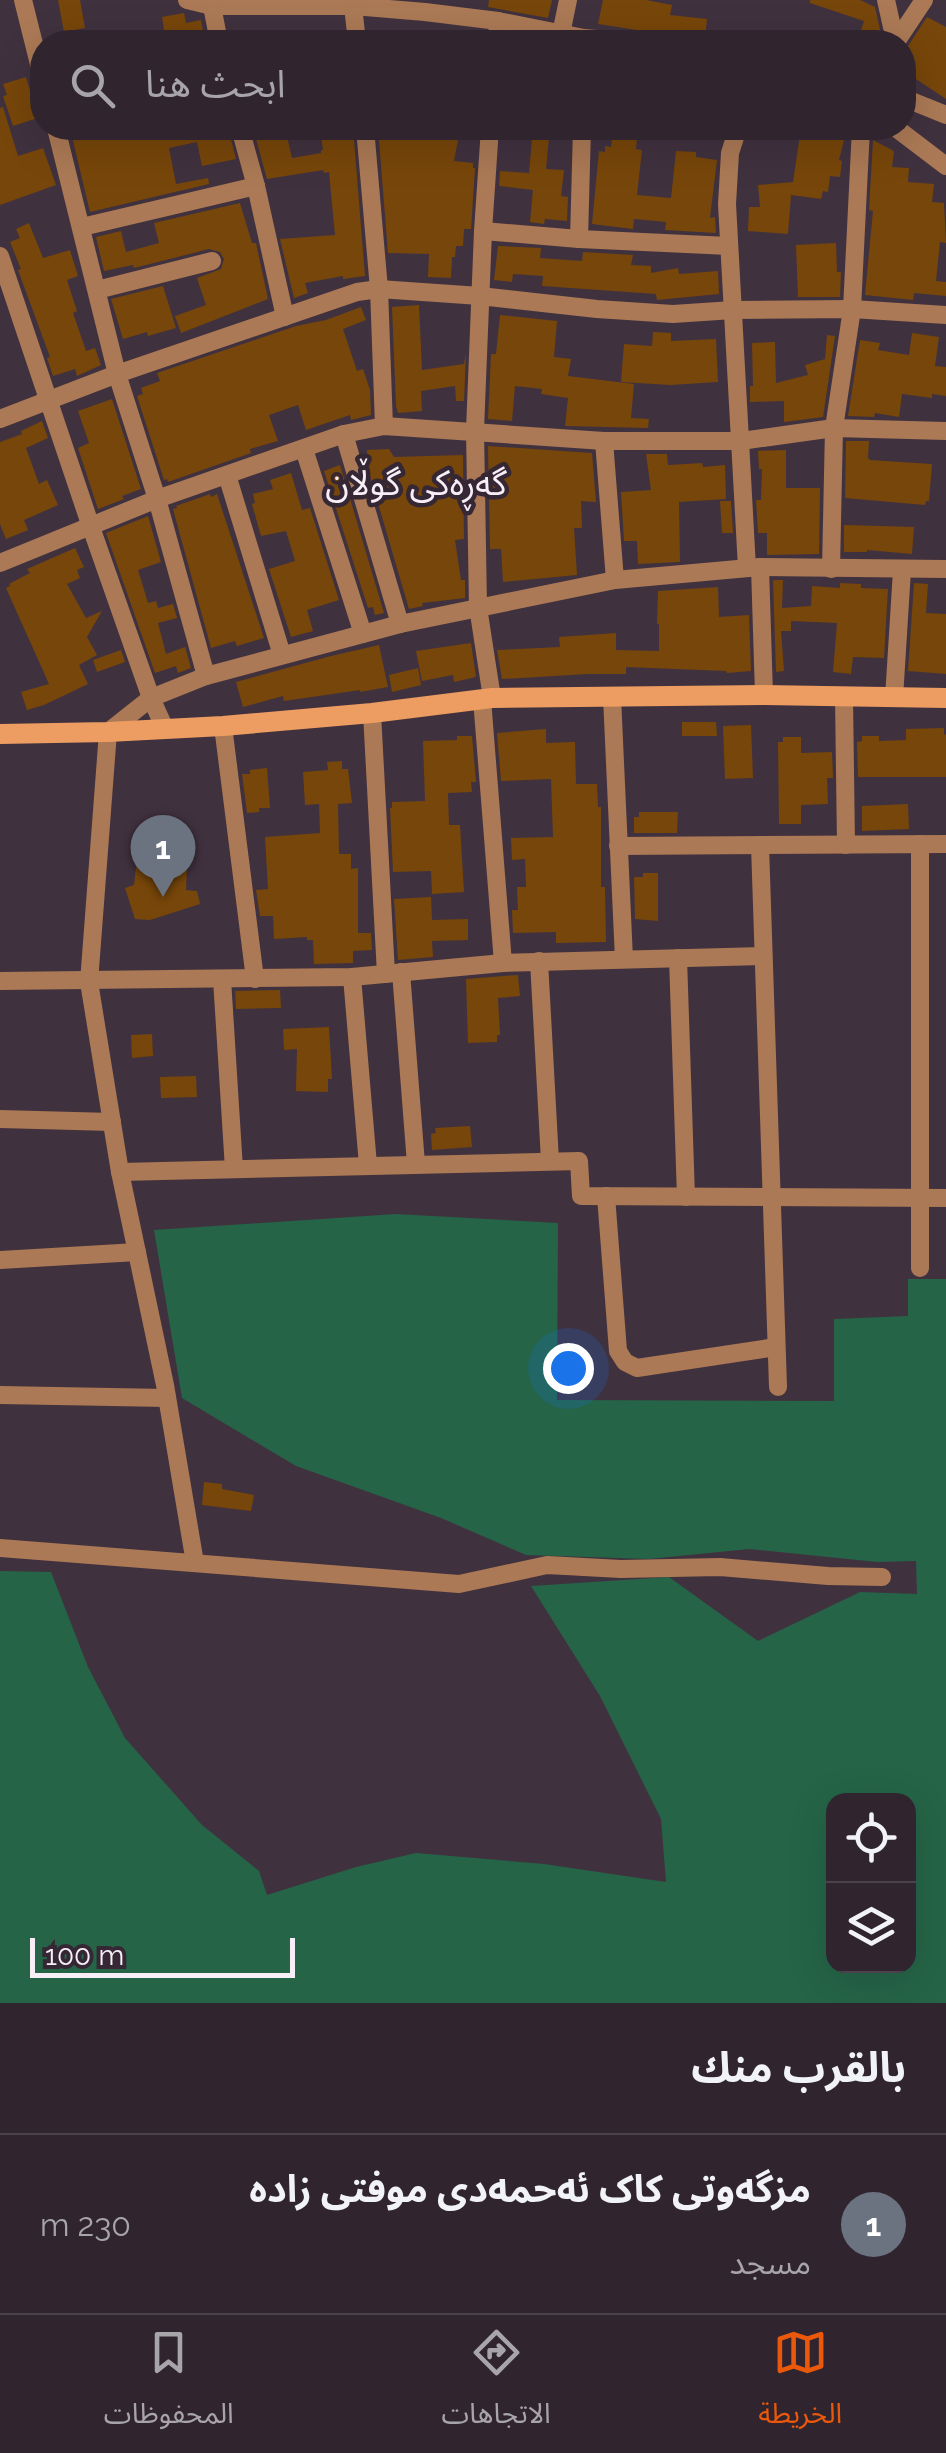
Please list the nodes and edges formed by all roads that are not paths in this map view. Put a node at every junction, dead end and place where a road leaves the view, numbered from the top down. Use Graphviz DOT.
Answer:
graph roads {
  1 [pos="23,0"];
  2 [pos="187,0"];
  3 [pos="568,0"];
  4 [pos="886,0"];
  5 [pos="924,0"];
  6 [pos="212,6"];
  7 [pos="354,6"];
  8 [pos="498,21"];
  9 [pos="30,30"];
  10 [pos="217,30"];
  11 [pos="356,30"];
  12 [pos="498,30"];
  13 [pos="542,30"];
  14 [pos="562,30"];
  15 [pos="894,30"];
  16 [pos="904,30"];
  17 [pos="916,103"];
  18 [pos="946,115"];
  19 [pos="59,140"];
  20 [pos="243,140"];
  21 [pos="365,140"];
  22 [pos="489,140"];
  23 [pos="582,140"];
  24 [pos="734,140"];
  25 [pos="860,140"];
  26 [pos="912,140"];
  27 [pos="946,166"];
  28 [pos="256,186"];
  29 [pos="82,228"];
  30 [pos="483,231"];
  31 [pos="579,239"];
  32 [pos="730,246"];
  33 [pos="0,256"];
  34 [pos="212,262"];
  35 [pos="379,289"];
  36 [pos="97,290"];
  37 [pos="480,296"];
  38 [pos="852,309"];
  39 [pos="733,310"];
  40 [pos="946,316"];
  41 [pos="285,317"];
  42 [pos="118,374"];
  43 [pos="49,399"];
  44 [pos="0,419"];
  45 [pos="384,426"];
  46 [pos="834,428"];
  47 [pos="475,430"];
  48 [pos="946,431"];
  49 [pos="344,434"];
  50 [pos="604,440"];
  51 [pos="741,441"];
  52 [pos="304,449"];
  53 [pos="227,475"];
  54 [pos="157,498"];
  55 [pos="91,528"];
  56 [pos="0,564"];
  57 [pos="753,568"];
  58 [pos="831,569"];
  59 [pos="902,570"];
  60 [pos="946,570"];
  61 [pos="615,580"];
  62 [pos="478,607"];
  63 [pos="400,624"];
  64 [pos="363,634"];
  65 [pos="282,654"];
  66 [pos="206,676"];
  67 [pos="764,696"];
  68 [pos="612,697"];
  69 [pos="844,697"];
  70 [pos="151,698"];
  71 [pos="487,698"];
  72 [pos="894,698"];
  73 [pos="946,698"];
  74 [pos="372,713"];
  75 [pos="223,726"];
  76 [pos="164,729"];
  77 [pos="108,732"];
  78 [pos="0,734"];
  79 [pos="920,844"];
  80 [pos="946,844"];
  81 [pos="846,845"];
  82 [pos="618,846"];
  83 [pos="760,846"];
  84 [pos="763,956"];
  85 [pos="678,958"];
  86 [pos="624,959"];
  87 [pos="539,962"];
  88 [pos="503,963"];
  89 [pos="393,973"];
  90 [pos="352,977"];
  91 [pos="254,978"];
  92 [pos="222,979"];
  93 [pos="0,981"];
  94 [pos="89,982"];
  95 [pos="0,1119"];
  96 [pos="112,1122"];
  97 [pos="550,1161"];
  98 [pos="416,1164"];
  99 [pos="368,1165"];
  100 [pos="234,1169"];
  101 [pos="120,1172"];
  102 [pos="606,1196"];
  103 [pos="686,1197"];
  104 [pos="772,1198"];
  105 [pos="920,1198"];
  106 [pos="946,1198"];
  107 [pos="137,1252"];
  108 [pos="0,1260"];
  109 [pos="920,1268"];
  110 [pos="776,1347"];
  111 [pos="778,1387"];
  112 [pos="0,1395"];
  113 [pos="167,1398"];
  114 [pos="0,1548"];
  115 [pos="196,1564"];
  116 [pos="882,1577"];
  1 -- 9 [label="street"];
  2 -- 6 [label="street"];
  3 -- 14 [label="street"];
  4 -- 15 [label="street"];
  5 -- 16 [label="street"];
  6 -- 7 [label="street"];
  6 -- 10 [label="street"];
  7 -- 8 [label="street"];
  7 -- 11 [label="street"];
  8 -- 12 [label="street"];
  8 -- 13 [label="street"];
  17 -- 18 [label="street"];
  19 -- 29 [label="street"];
  20 -- 28 [label="street"];
  21 -- 35 [label="street"];
  22 -- 30 [label="street"];
  23 -- 31 [label="street"];
  24 -- 32 [label="street"];
  25 -- 38 [label="street"];
  26 -- 27 [label="street"];
  28 -- 29 [label="street"];
  28 -- 41 [label="street"];
  29 -- 36 [label="street"];
  30 -- 31 [label="street"];
  30 -- 37 [label="street"];
  31 -- 32 [label="street"];
  32 -- 39 [label="street"];
  33 -- 43 [label="street"];
  34 -- 36 [label="street"];
  35 -- 37 [label="street"];
  35 -- 41 [label="street"];
  35 -- 45 [label="street"];
  36 -- 42 [label="street"];
  37 -- 39 [label="street"];
  37 -- 47 [label="street"];
  38 -- 39 [label="street"];
  38 -- 40 [label="street"];
  38 -- 46 [label="street"];
  39 -- 51 [label="street"];
  41 -- 42 [label="street"];
  42 -- 43 [label="street"];
  42 -- 54 [label="street"];
  43 -- 44 [label="street"];
  43 -- 55 [label="street"];
  45 -- 47 [label="street"];
  45 -- 49 [label="street"];
  46 -- 48 [label="street"];
  46 -- 51 [label="street"];
  46 -- 58 [label="street"];
  47 -- 50 [label="street"];
  47 -- 62 [label="street"];
  49 -- 52 [label="street"];
  49 -- 63 [label="street"];
  50 -- 51 [label="street"];
  50 -- 61 [label="street"];
  51 -- 57 [label="street"];
  52 -- 53 [label="street"];
  52 -- 64 [label="street"];
  53 -- 54 [label="street"];
  53 -- 65 [label="street"];
  54 -- 55 [label="street"];
  54 -- 66 [label="street"];
  55 -- 56 [label="street"];
  55 -- 70 [label="street"];
  57 -- 58 [label="street"];
  57 -- 61 [label="street"];
  57 -- 67 [label="street"];
  58 -- 59 [label="street"];
  59 -- 60 [label="street"];
  59 -- 72 [label="street"];
  61 -- 62 [label="street"];
  62 -- 63 [label="street"];
  62 -- 71 [label="street"];
  63 -- 64 [label="street"];
  64 -- 65 [label="street"];
  65 -- 66 [label="street"];
  66 -- 70 [label="street"];
  67 -- 68 [label="street"];
  67 -- 69 [label="street"];
  68 -- 71 [label="street"];
  68 -- 82 [label="street"];
  69 -- 72 [label="street"];
  69 -- 81 [label="street"];
  70 -- 76 [label="street"];
  70 -- 77 [label="street"];
  71 -- 74 [label="street"];
  71 -- 88 [label="street"];
  72 -- 73 [label="street"];
  74 -- 75 [label="street"];
  74 -- 89 [label="street"];
  75 -- 76 [label="street"];
  75 -- 91 [label="street"];
  76 -- 77 [label="street"];
  77 -- 78 [label="street"];
  77 -- 94 [label="street"];
  79 -- 80 [label="street"];
  79 -- 81 [label="street"];
  79 -- 105 [label="street"];
  81 -- 83 [label="street"];
  82 -- 83 [label="street"];
  82 -- 86 [label="street"];
  83 -- 84 [label="street"];
  84 -- 85 [label="street"];
  84 -- 104 [label="street"];
  85 -- 86 [label="street"];
  85 -- 103 [label="street"];
  86 -- 87 [label="street"];
  87 -- 88 [label="street"];
  87 -- 97 [label="street"];
  88 -- 89 [label="street"];
  89 -- 90 [label="street"];
  89 -- 98 [label="street"];
  90 -- 91 [label="street"];
  90 -- 99 [label="street"];
  91 -- 92 [label="street"];
  92 -- 94 [label="street"];
  92 -- 100 [label="street"];
  93 -- 94 [label="street"];
  94 -- 96 [label="street"];
  95 -- 96 [label="street"];
  96 -- 101 [label="street"];
  97 -- 98 [label="street"];
  97 -- 102 [label="street"];
  98 -- 99 [label="street"];
  99 -- 100 [label="street"];
  100 -- 101 [label="street"];
  101 -- 107 [label="street"];
  102 -- 103 [label="street"];
  102 -- 110 [label="street"];
  103 -- 104 [label="street"];
  104 -- 105 [label="street"];
  104 -- 110 [label="street"];
  105 -- 106 [label="street"];
  105 -- 109 [label="street"];
  107 -- 108 [label="street"];
  107 -- 113 [label="street"];
  110 -- 111 [label="street"];
  112 -- 113 [label="street"];
  113 -- 115 [label="street"];
  114 -- 115 [label="street"];
  115 -- 116 [label="street"];
}
